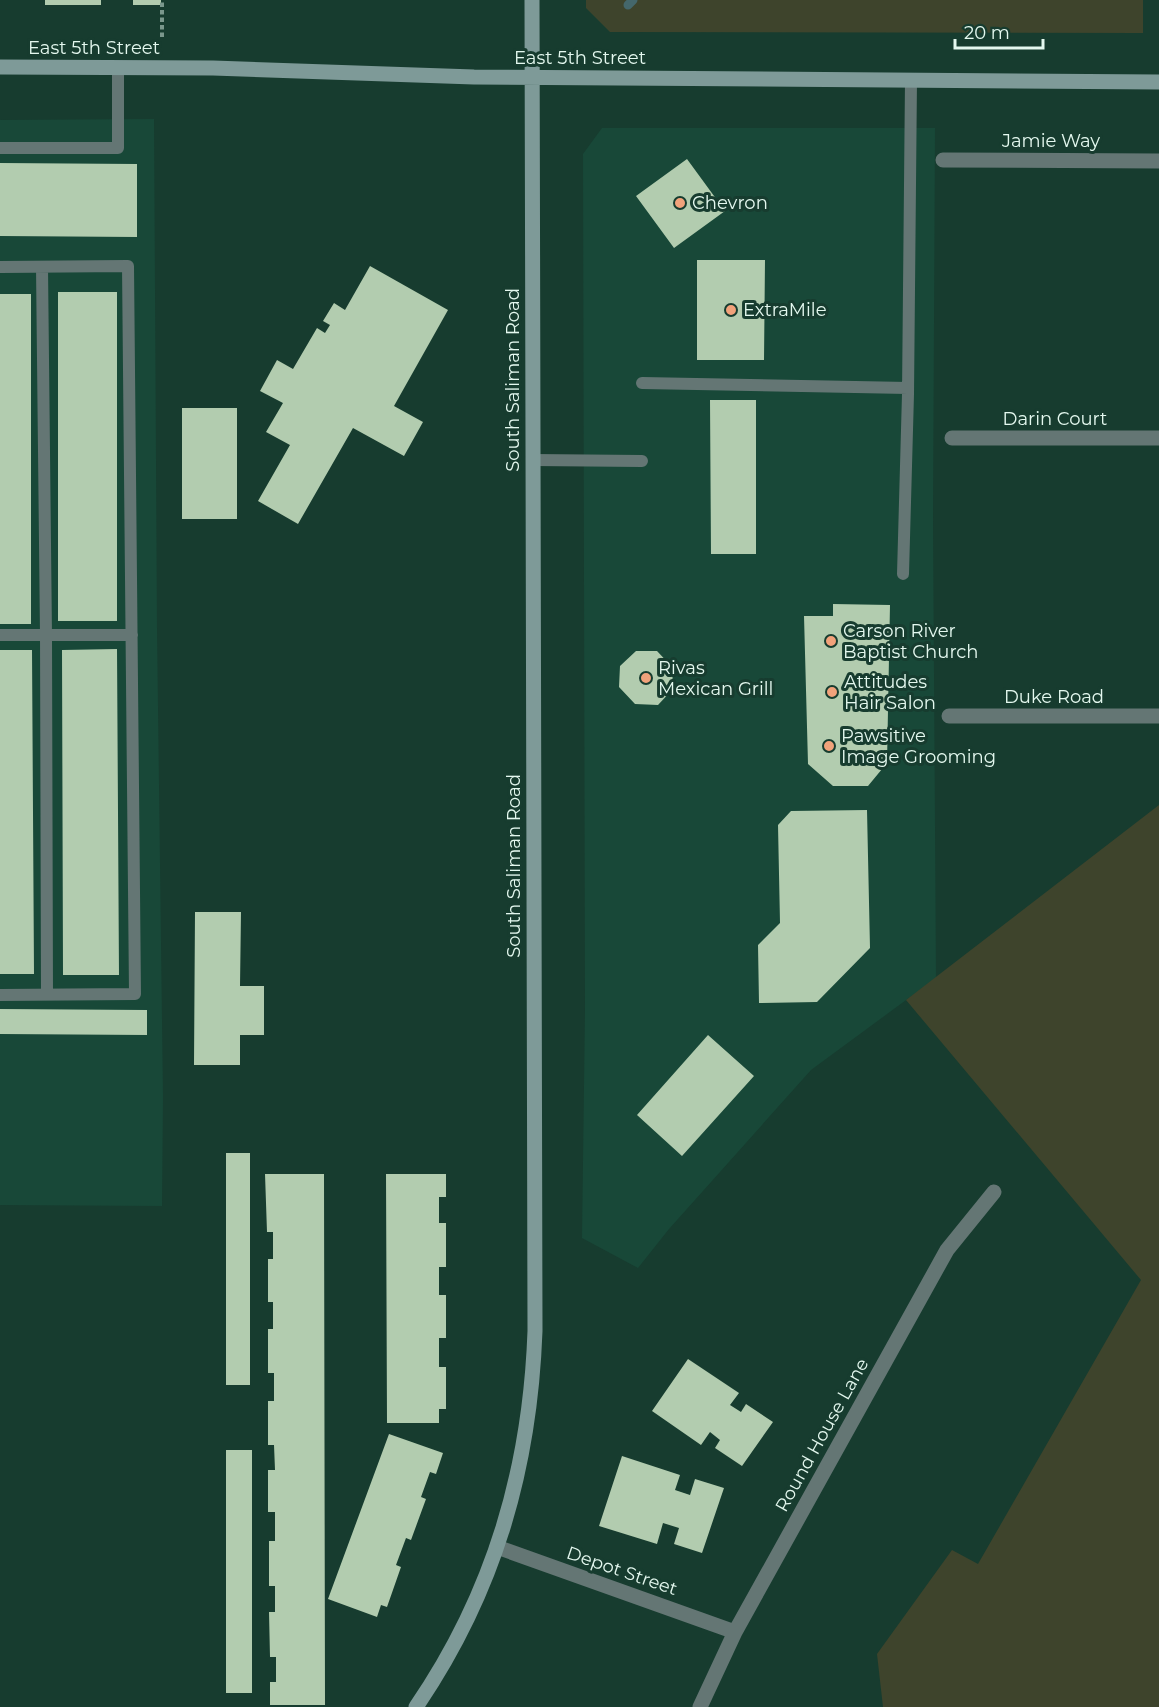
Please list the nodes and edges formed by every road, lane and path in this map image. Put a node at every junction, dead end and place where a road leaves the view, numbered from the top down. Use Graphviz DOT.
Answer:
graph roads {
  1 [pos="162,0"];
  2 [pos="532,0"];
  3 [pos="162,37"];
  4 [pos="0,67"];
  5 [pos="118,68"];
  6 [pos="532,77"];
  7 [pos="911,80"];
  8 [pos="1159,82"];
  9 [pos="0,148"];
  10 [pos="944,160"];
  11 [pos="1159,161"];
  12 [pos="0,267"];
  13 [pos="42,267"];
  14 [pos="642,383"];
  15 [pos="908,388"];
  16 [pos="952,438"];
  17 [pos="1159,438"];
  18 [pos="533,460"];
  19 [pos="642,461"];
  20 [pos="903,574"];
  21 [pos="0,635"];
  22 [pos="46,635"];
  23 [pos="132,635"];
  24 [pos="949,716"];
  25 [pos="1159,716"];
  26 [pos="47,994"];
  27 [pos="0,995"];
  28 [pos="994,1192"];
  29 [pos="497,1547"];
  30 [pos="735,1632"];
  31 [pos="416,1707"];
  32 [pos="700,1707"];
  1 -- 3 [label="path"];
  2 -- 6 [label="main road, South Saliman Road"];
  4 -- 5 [label="main road, East 5th Street"];
  5 -- 6 [label="main road, East 5th Street"];
  5 -- 9 [label="lane"];
  6 -- 7 [label="main road, East 5th Street"];
  6 -- 18 [label="main road, South Saliman Road"];
  7 -- 8 [label="main road, East 5th Street"];
  7 -- 15 [label="lane"];
  10 -- 11 [label="street, Jamie Way"];
  12 -- 13 [label="lane"];
  13 -- 22 [label="lane"];
  13 -- 23 [label="lane"];
  14 -- 15 [label="lane"];
  15 -- 20 [label="lane"];
  16 -- 17 [label="street, Darin Court"];
  18 -- 19 [label="lane"];
  18 -- 29 [label="main road, South Saliman Road"];
  21 -- 22 [label="lane"];
  22 -- 23 [label="lane"];
  22 -- 26 [label="lane"];
  23 -- 26 [label="lane"];
  24 -- 25 [label="street, Duke Road"];
  26 -- 27 [label="lane"];
  28 -- 30 [label="street, Round House Lane"];
  29 -- 30 [label="street, Depot Street"];
  29 -- 31 [label="main road, South Saliman Road"];
  30 -- 32 [label="street, Round House Lane"];
}
